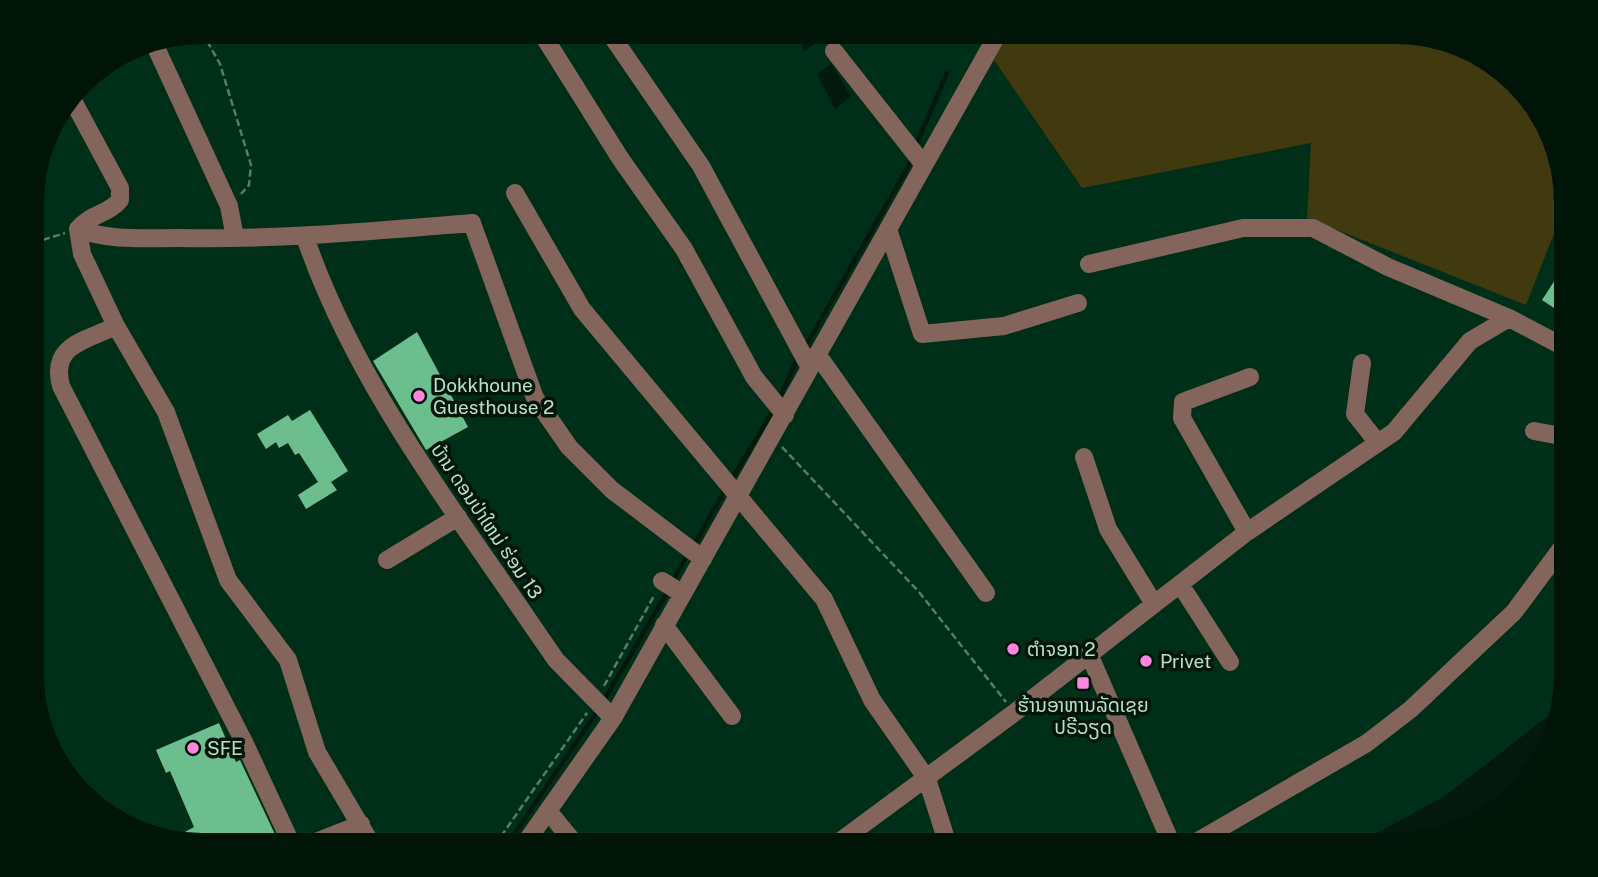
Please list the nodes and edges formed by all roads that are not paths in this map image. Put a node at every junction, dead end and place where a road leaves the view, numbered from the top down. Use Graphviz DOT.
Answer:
graph roads {
  1 [pos="549,44"];
  2 [pos="617,44"];
  3 [pos="992,44"];
  4 [pos="157,50"];
  5 [pos="834,51"];
  6 [pos="76,106"];
  7 [pos="924,165"];
  8 [pos="515,193"];
  9 [pos="78,229"];
  10 [pos="888,229"];
  11 [pos="305,237"];
  12 [pos="235,239"];
  13 [pos="1089,264"];
  14 [pos="1078,303"];
  15 [pos="1509,318"];
  16 [pos="116,326"];
  17 [pos="1554,342"];
  18 [pos="813,361"];
  19 [pos="1362,363"];
  20 [pos="1250,377"];
  21 [pos="778,406"];
  22 [pos="1534,431"];
  23 [pos="1554,435"];
  24 [pos="1378,443"];
  25 [pos="1084,457"];
  26 [pos="740,496"];
  27 [pos="458,517"];
  28 [pos="1247,533"];
  29 [pos="696,554"];
  30 [pos="1554,558"];
  31 [pos="387,560"];
  32 [pos="1180,583"];
  33 [pos="986,593"];
  34 [pos="1154,604"];
  35 [pos="664,625"];
  36 [pos="1089,654"];
  37 [pos="1230,662"];
  38 [pos="605,711"];
  39 [pos="732,716"];
  40 [pos="927,779"];
  41 [pos="548,811"];
  42 [pos="361,824"];
  43 [pos="286,833"];
  44 [pos="338,833"];
  45 [pos="366,833"];
  46 [pos="532,833"];
  47 [pos="566,833"];
  48 [pos="852,833"];
  49 [pos="944,833"];
  50 [pos="1167,833"];
  51 [pos="1212,833"];
  1 -- 21 [label="street"];
  2 -- 18 [label="street"];
  3 -- 7 [label="street"];
  4 -- 12 [label="street"];
  5 -- 7 [label="street"];
  6 -- 9 [label="street"];
  7 -- 10 [label="street"];
  8 -- 26 [label="street"];
  9 -- 12 [label="street"];
  9 -- 16 [label="street"];
  10 -- 14 [label="street"];
  10 -- 18 [label="street"];
  11 -- 12 [label="street"];
  11 -- 27 [label="street, ບ້ານ ດອນປ່າໃຫມ່ ຮ່ອມ 13"];
  11 -- 29 [label="street"];
  13 -- 15 [label="street"];
  15 -- 17 [label="street"];
  15 -- 24 [label="street"];
  16 -- 42 [label="street"];
  16 -- 43 [label="street"];
  18 -- 21 [label="street"];
  18 -- 33 [label="street"];
  19 -- 24 [label="street"];
  20 -- 28 [label="street"];
  21 -- 26 [label="street"];
  22 -- 23 [label="street"];
  24 -- 28 [label="street"];
  25 -- 34 [label="street"];
  26 -- 29 [label="street"];
  26 -- 40 [label="street"];
  27 -- 31 [label="street"];
  27 -- 38 [label="street, ບ້ານ ດອນປ່າໃຫມ່ ຮ່ອມ 13"];
  28 -- 32 [label="street"];
  29 -- 35 [label="street"];
  30 -- 51 [label="street"];
  32 -- 34 [label="street"];
  32 -- 37 [label="street"];
  34 -- 36 [label="street"];
  35 -- 38 [label="street"];
  35 -- 39 [label="street"];
  36 -- 40 [label="street"];
  36 -- 50 [label="street"];
  38 -- 41 [label="street"];
  40 -- 48 [label="street"];
  40 -- 49 [label="street"];
  41 -- 46 [label="street"];
  41 -- 47 [label="street"];
  42 -- 44 [label="street"];
  42 -- 45 [label="street"];
}
